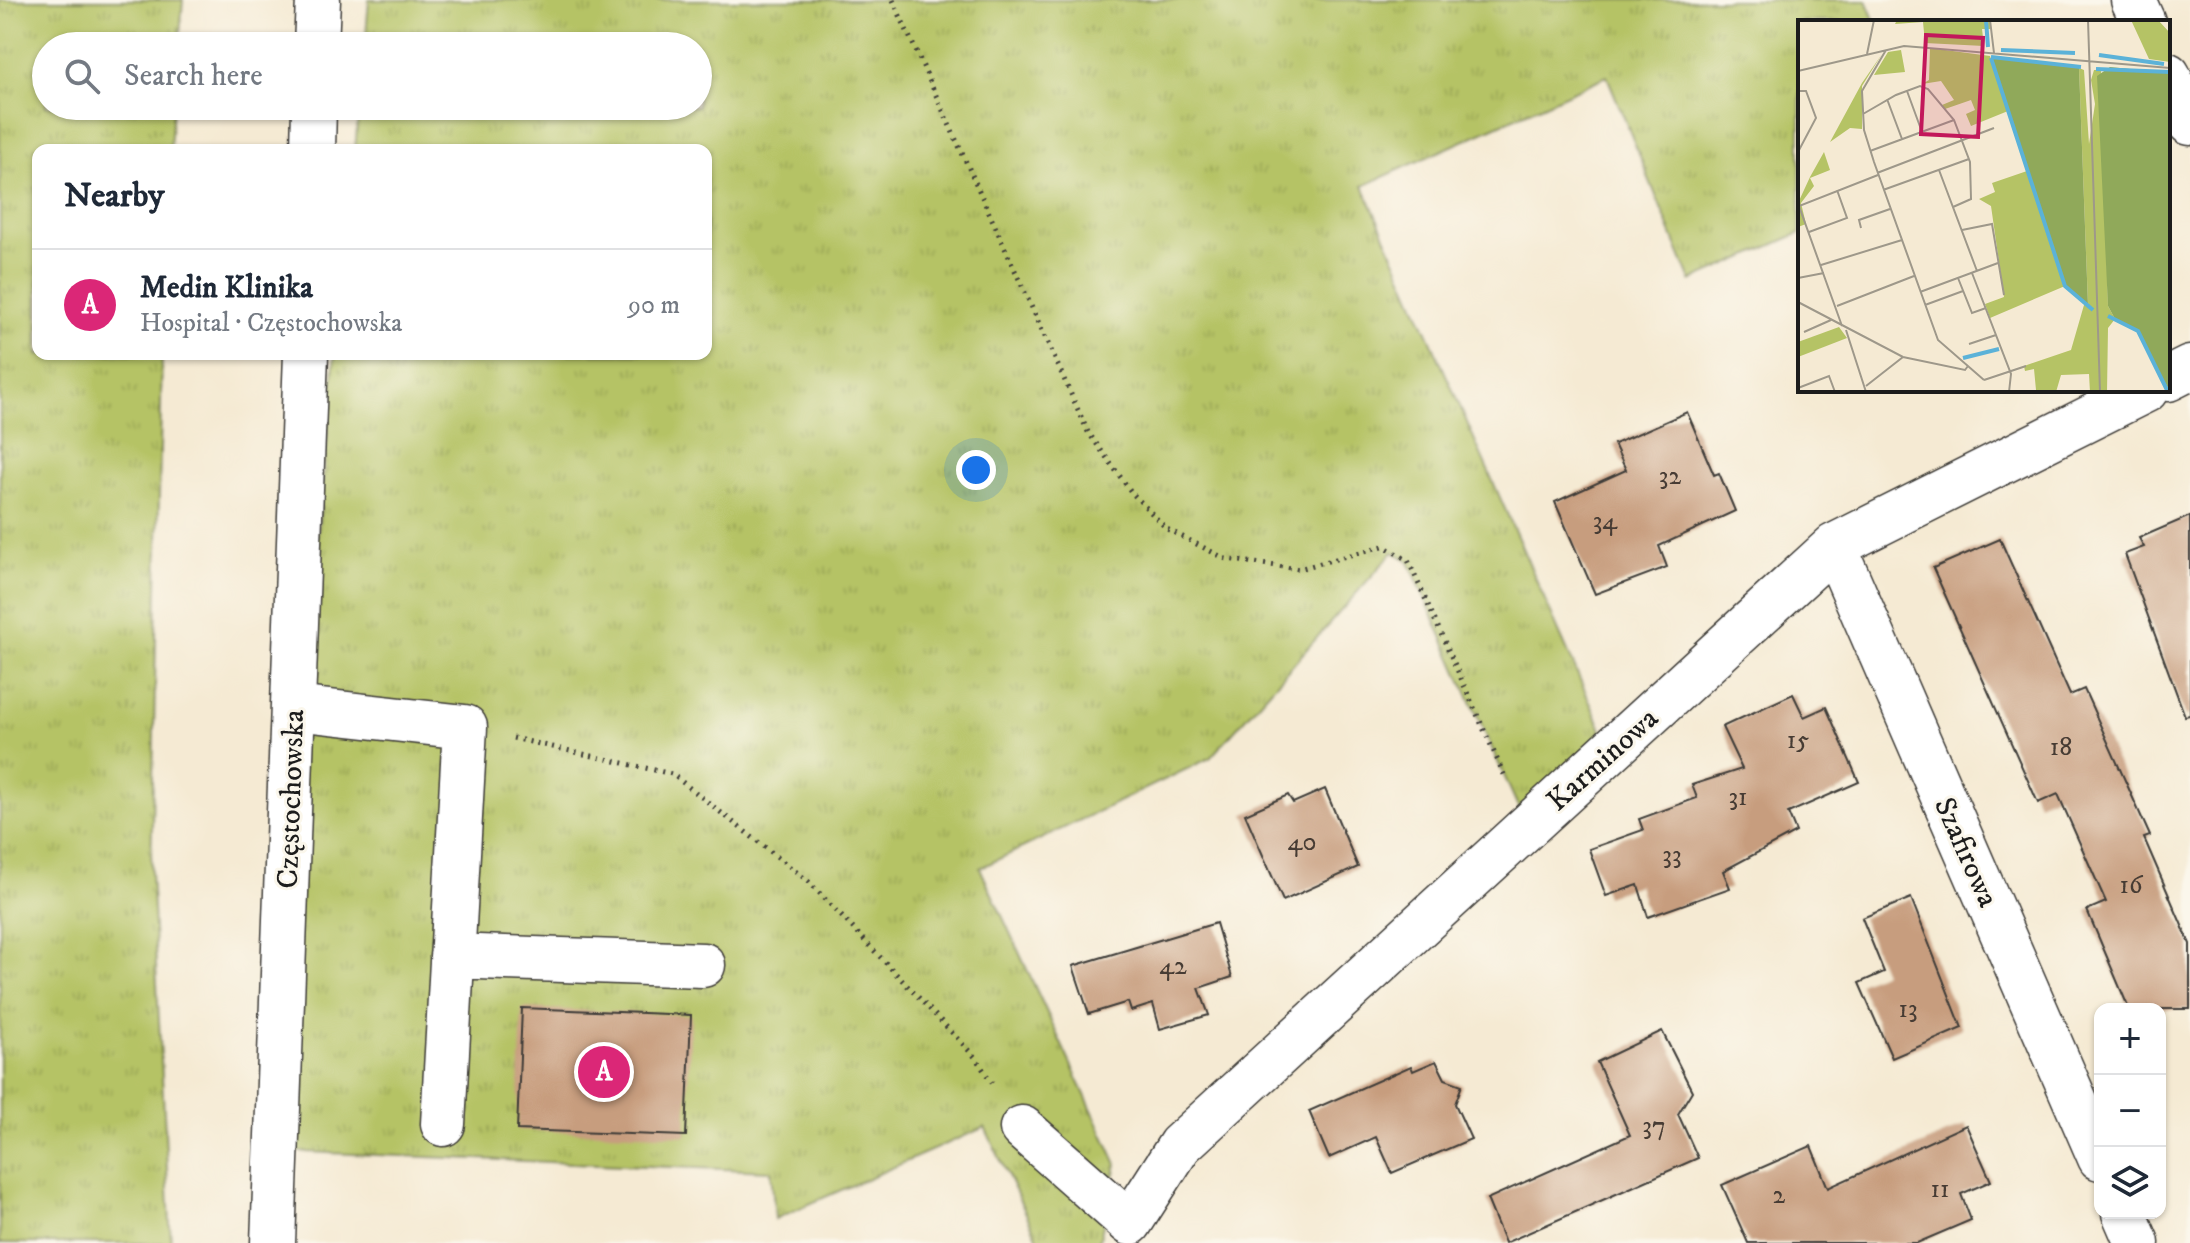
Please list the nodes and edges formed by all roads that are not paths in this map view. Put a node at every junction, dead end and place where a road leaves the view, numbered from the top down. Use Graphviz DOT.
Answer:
graph roads {
  1 [pos="318,0"];
  2 [pos="2133,0"];
  3 [pos="2142,20"];
  4 [pos="317,32"];
  5 [pos="2170,79"];
  6 [pos="314,120"];
  7 [pos="2190,123"];
  8 [pos="313,144"];
  9 [pos="306,360"];
  10 [pos="2190,368"];
  11 [pos="2170,378"];
  12 [pos="2142,392"];
  13 [pos="1834,546"];
  14 [pos="294,708"];
  15 [pos="452,956"];
  16 [pos="703,965"];
  17 [pos="443,1124"];
  18 [pos="1022,1128"];
  19 [pos="2095,1147"];
  20 [pos="1129,1233"];
  21 [pos="273,1243"];
  1 -- 4 [label="street"];
  2 -- 3 [label="street"];
  5 -- 7 [label="street"];
  6 -- 8 [label="street"];
  9 -- 14 [label="street, Częstochowska"];
  10 -- 11 [label="street"];
  12 -- 13 [label="street, Karminowa"];
  13 -- 19 [label="street, Szafirowa"];
  13 -- 20 [label="street, Karminowa"];
  14 -- 15 [label="street"];
  14 -- 21 [label="street, Częstochowska"];
  15 -- 16 [label="street"];
  15 -- 17 [label="street"];
  18 -- 20 [label="street"];
}
